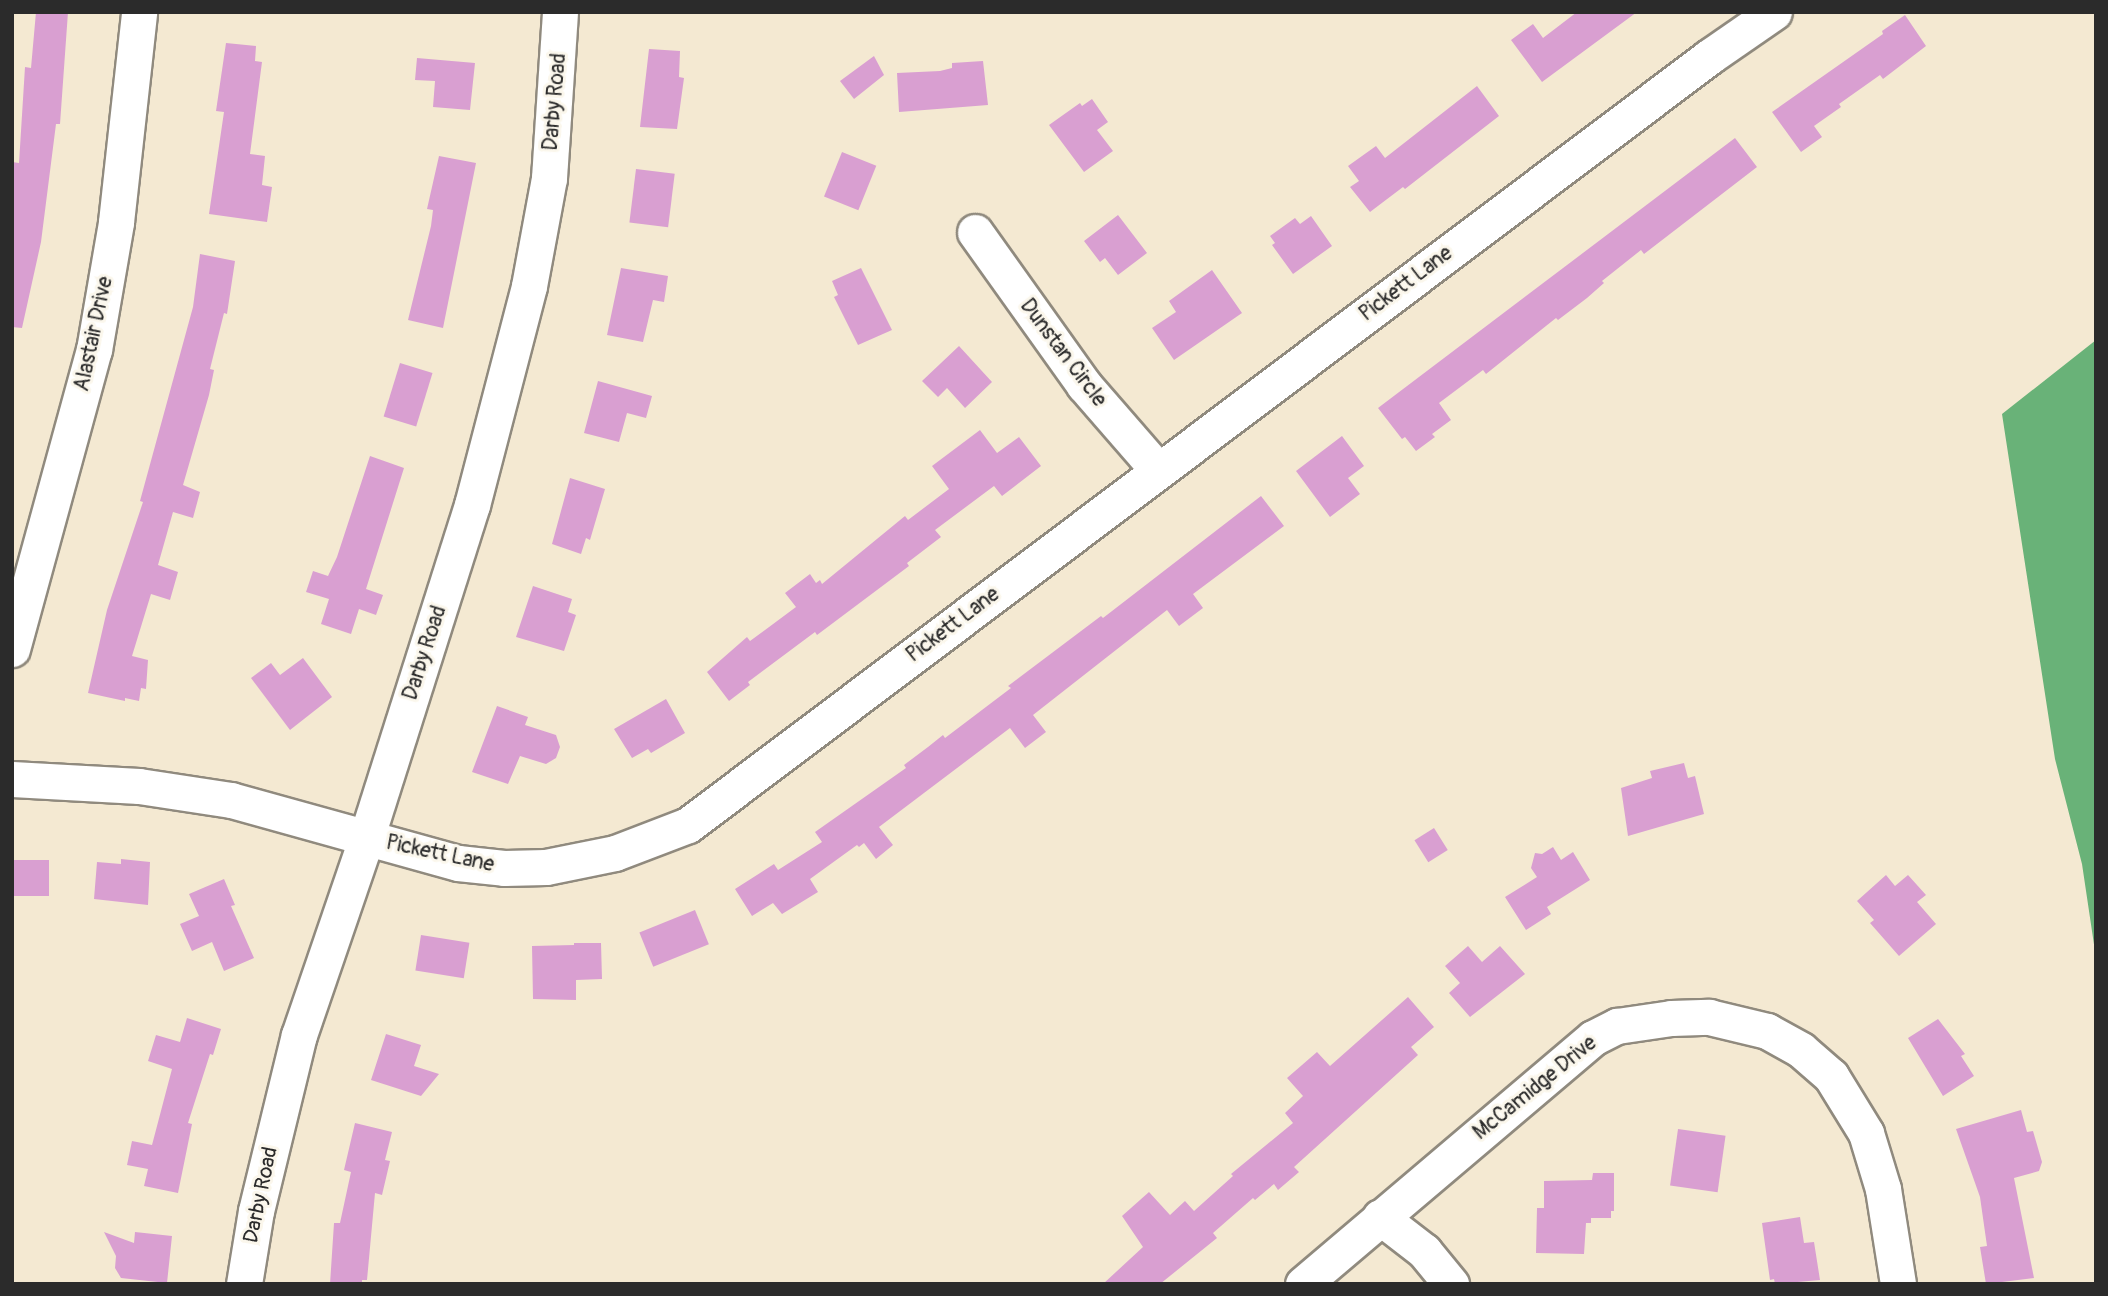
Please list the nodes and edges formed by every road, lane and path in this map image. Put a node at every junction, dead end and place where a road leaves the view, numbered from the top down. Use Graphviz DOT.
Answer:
graph roads {
  1 [pos="139,12"];
  2 [pos="560,12"];
  3 [pos="1774,12"];
  4 [pos="975,232"];
  5 [pos="1158,470"];
  6 [pos="12,649"];
  7 [pos="12,779"];
  8 [pos="366,839"];
  9 [pos="1380,1217"];
  10 [pos="244,1284"];
  11 [pos="1303,1284"];
  12 [pos="1451,1284"];
  13 [pos="1898,1284"];
  1 -- 6 [label="street, Alastair Drive"];
  2 -- 8 [label="street, Darby Road"];
  3 -- 5 [label="street, Pickett Lane"];
  4 -- 5 [label="street, Dunstan Circle"];
  5 -- 8 [label="street, Pickett Lane"];
  7 -- 8 [label="street, Pickett Lane"];
  8 -- 10 [label="street, Darby Road"];
  9 -- 11 [label="street, McCamidge Drive"];
  9 -- 12 [label="street"];
  9 -- 13 [label="street, McCamidge Drive"];
}
